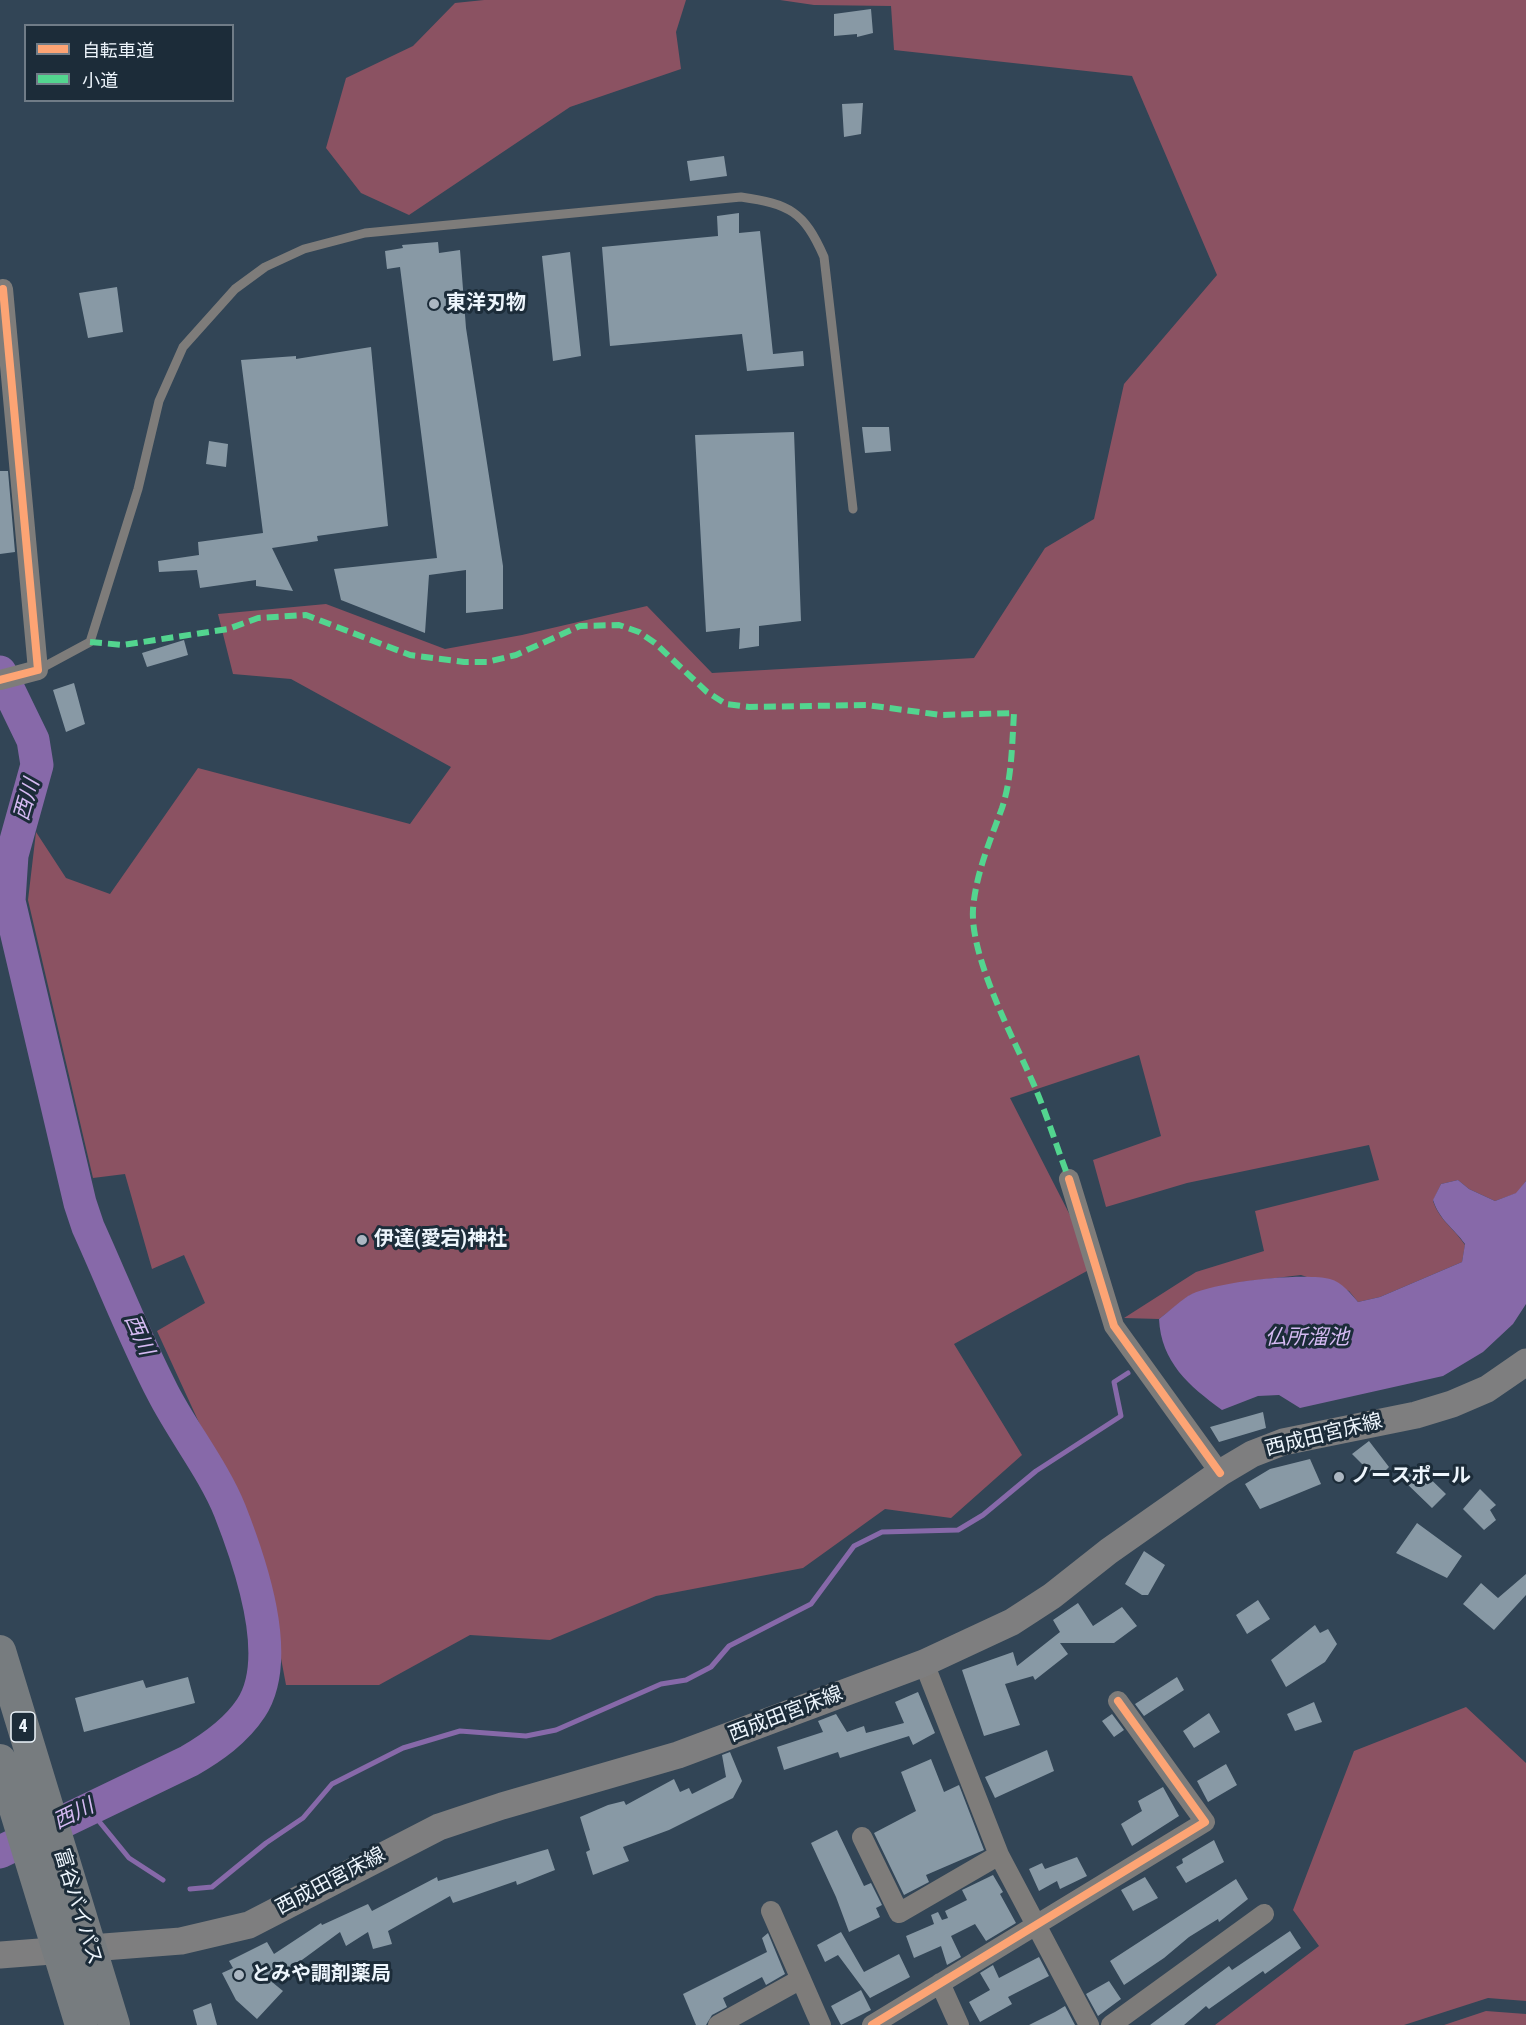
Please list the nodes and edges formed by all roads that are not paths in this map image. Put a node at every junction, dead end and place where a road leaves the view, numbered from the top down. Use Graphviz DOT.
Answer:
graph roads {
  1 [pos="3,289"];
  2 [pos="852,509"];
  3 [pos="38,670"];
  4 [pos="0,680"];
  5 [pos="1069,1179"];
  6 [pos="1526,1362"];
  7 [pos="1220,1473"];
  8 [pos="0,1652"];
  9 [pos="924,1663"];
  10 [pos="1118,1701"];
  11 [pos="0,1760"];
  12 [pos="862,1837"];
  13 [pos="999,1855"];
  14 [pos="771,1911"];
  15 [pos="1264,1914"];
  16 [pos="1036,1925"];
  17 [pos="90,1948"];
  18 [pos="58,1951"];
  19 [pos="0,1955"];
  20 [pos="801,1979"];
  21 [pos="940,1983"];
  22 [pos="81,2025"];
  23 [pos="114,2025"];
  24 [pos="718,2025"];
  25 [pos="821,2025"];
  26 [pos="872,2025"];
  27 [pos="959,2025"];
  28 [pos="1089,2025"];
  29 [pos="1111,2025"];
  1 -- 3 [label="street"];
  2 -- 3 [label="lane"];
  3 -- 4 [label="street"];
  5 -- 7 [label="street"];
  6 -- 7 [label="main road, 西成田宮床線"];
  7 -- 9 [label="main road, 西成田宮床線"];
  8 -- 17 [label="highway, 富谷バイパス / 4"];
  9 -- 13 [label="street"];
  9 -- 17 [label="main road, 西成田宮床線"];
  10 -- 16 [label="street"];
  11 -- 18 [label="highway, 富谷バイパス / 4"];
  12 -- 13 [label="street"];
  13 -- 16 [label="street"];
  14 -- 20 [label="street"];
  15 -- 29 [label="street"];
  16 -- 21 [label="street"];
  16 -- 28 [label="street"];
  17 -- 18 [label="main road, 西成田宮床線"];
  17 -- 23 [label="highway, 富谷バイパス / 4"];
  18 -- 19 [label="main road, 西成田宮床線"];
  18 -- 22 [label="highway, 富谷バイパス / 4"];
  20 -- 24 [label="street"];
  20 -- 25 [label="street"];
  21 -- 26 [label="street"];
  21 -- 27 [label="street"];
}
